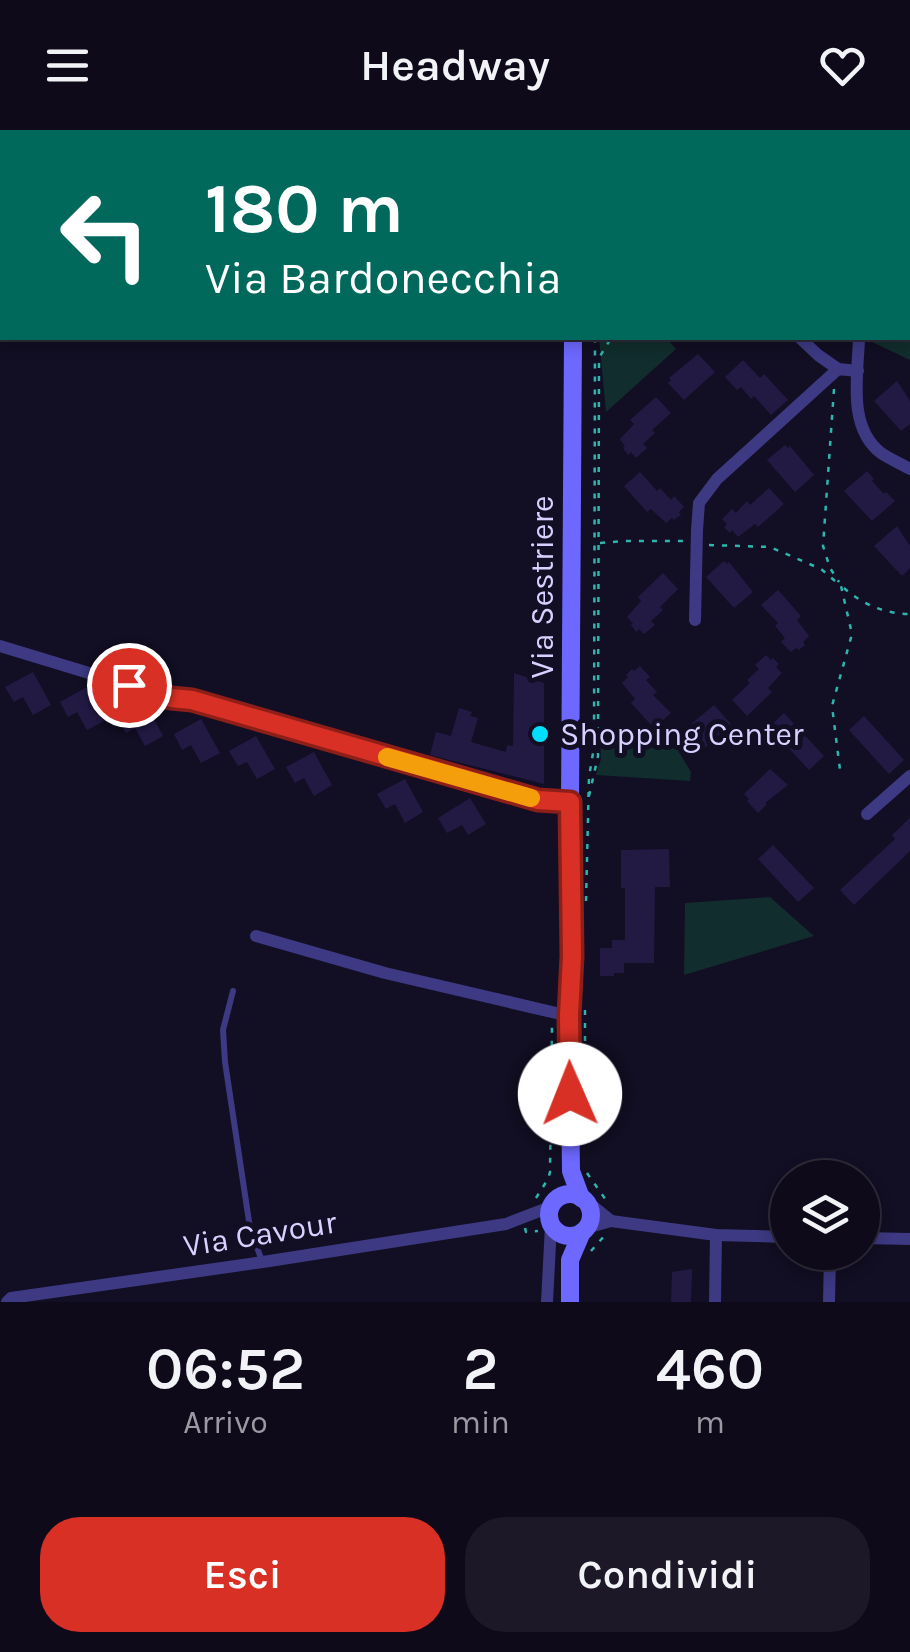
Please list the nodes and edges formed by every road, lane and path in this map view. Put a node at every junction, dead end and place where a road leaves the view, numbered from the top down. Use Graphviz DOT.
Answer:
graph roads {
  1 [pos="573,340"];
  2 [pos="595,340"];
  3 [pos="610,340"];
  4 [pos="802,340"];
  5 [pos="860,340"];
  6 [pos="858,371"];
  7 [pos="833,374"];
  8 [pos="910,468"];
  9 [pos="696,542"];
  10 [pos="598,543"];
  11 [pos="841,586"];
  12 [pos="910,614"];
  13 [pos="694,620"];
  14 [pos="0,646"];
  15 [pos="840,770"];
  16 [pos="910,776"];
  17 [pos="579,802"];
  18 [pos="867,814"];
  19 [pos="586,914"];
  20 [pos="256,936"];
  21 [pos="234,991"];
  22 [pos="585,999"];
  23 [pos="561,1014"];
  24 [pos="584,1051"];
  25 [pos="579,1172"];
  26 [pos="583,1198"];
  27 [pos="522,1219"];
  28 [pos="551,1219"];
  29 [pos="610,1221"];
  30 [pos="584,1230"];
  31 [pos="716,1236"];
  32 [pos="770,1237"];
  33 [pos="880,1238"];
  34 [pos="910,1239"];
  35 [pos="579,1257"];
  36 [pos="263,1262"];
  37 [pos="830,1270"];
  38 [pos="6,1302"];
  39 [pos="547,1302"];
  40 [pos="570,1302"];
  41 [pos="715,1302"];
  42 [pos="830,1302"];
  1 -- 17 [label="main road, Via Sestriere"];
  2 -- 17 [label="path"];
  3 -- 10 [label="path"];
  4 -- 7 [label="street"];
  5 -- 6 [label="street"];
  6 -- 7 [label="street"];
  6 -- 8 [label="street"];
  7 -- 9 [label="street"];
  7 -- 11 [label="path"];
  9 -- 10 [label="path"];
  9 -- 11 [label="path"];
  9 -- 13 [label="street"];
  10 -- 17 [label="path"];
  11 -- 12 [label="path"];
  11 -- 15 [label="path"];
  14 -- 17 [label="street"];
  16 -- 18 [label="street"];
  17 -- 19 [label="path"];
  17 -- 23 [label="main road, Via Sestriere"];
  20 -- 23 [label="street"];
  21 -- 36 [label="lane"];
  22 -- 24 [label="path"];
  23 -- 25 [label="main road, Via Sestriere"];
  23 -- 27 [label="path"];
  25 -- 26 [label="main road"];
  25 -- 28 [label="main road"];
  25 -- 29 [label="path"];
  26 -- 28 [label="main road"];
  26 -- 29 [label="street"];
  26 -- 30 [label="main road"];
  27 -- 28 [label="street, Via Cavour"];
  27 -- 28 [label="path"];
  27 -- 36 [label="street, Via Cavour"];
  28 -- 30 [label="main road"];
  28 -- 35 [label="main road"];
  28 -- 39 [label="street"];
  29 -- 30 [label="street"];
  29 -- 31 [label="street"];
  29 -- 35 [label="path"];
  30 -- 35 [label="main road"];
  31 -- 32 [label="street"];
  31 -- 41 [label="street"];
  33 -- 34 [label="street"];
  35 -- 40 [label="main road"];
  36 -- 38 [label="street, Via Cavour"];
  37 -- 42 [label="street"];
}
